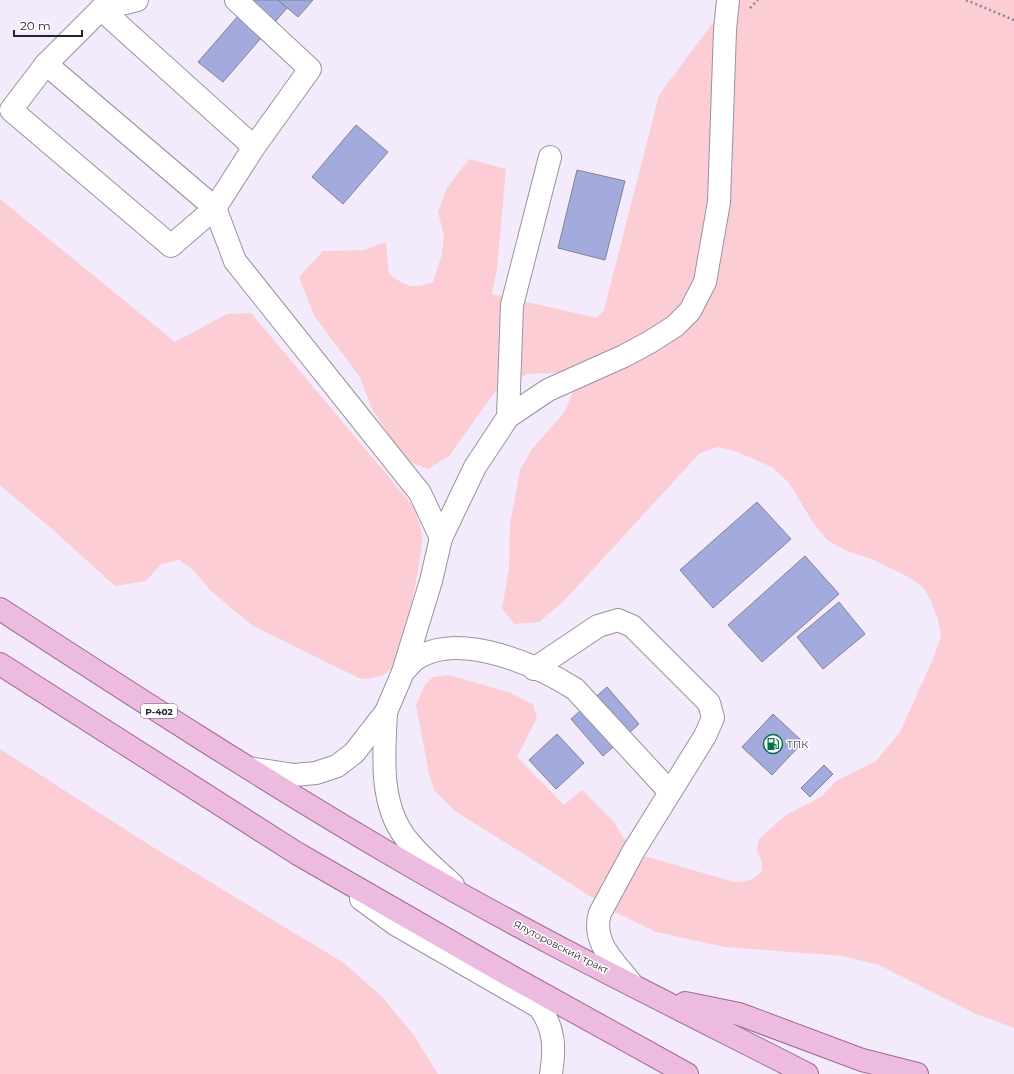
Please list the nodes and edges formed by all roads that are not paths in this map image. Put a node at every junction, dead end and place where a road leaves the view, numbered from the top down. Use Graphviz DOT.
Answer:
graph roads {
  1 [pos="137,0"];
  2 [pos="236,0"];
  3 [pos="728,0"];
  4 [pos="101,9"];
  5 [pos="46,64"];
  6 [pos="254,147"];
  7 [pos="550,158"];
  8 [pos="215,208"];
  9 [pos="508,417"];
  10 [pos="441,538"];
  11 [pos="0,609"];
  12 [pos="0,664"];
  13 [pos="534,668"];
  14 [pos="403,672"];
  15 [pos="386,712"];
  16 [pos="249,768"];
  17 [pos="670,792"];
  18 [pos="298,854"];
  19 [pos="463,894"];
  20 [pos="632,984"];
  21 [pos="658,997"];
  22 [pos="625,1040"];
  23 [pos="551,1074"];
  24 [pos="676,1074"];
  25 [pos="687,1074"];
  26 [pos="807,1074"];
  27 [pos="917,1074"];
  1 -- 4 [label="street"];
  2 -- 6 [label="street"];
  3 -- 9 [label="street"];
  4 -- 5 [label="street"];
  4 -- 6 [label="street"];
  5 -- 8 [label="street"];
  5 -- 8 [label="street"];
  6 -- 8 [label="street"];
  7 -- 9 [label="street"];
  8 -- 10 [label="street"];
  9 -- 10 [label="street"];
  10 -- 14 [label="street"];
  11 -- 16 [label="main road, Р-402"];
  12 -- 18 [label="main road"];
  13 -- 14 [label="street"];
  13 -- 17 [label="street"];
  13 -- 17 [label="street"];
  14 -- 15 [label="street"];
  15 -- 16 [label="street"];
  15 -- 19 [label="street"];
  16 -- 19 [label="main road, Ялуторовский тракт / Р-402"];
  17 -- 20 [label="street"];
  18 -- 22 [label="main road"];
  18 -- 23 [label="street"];
  19 -- 20 [label="main road, Ялуторовский тракт"];
  20 -- 21 [label="main road, Ялуторовский тракт"];
  21 -- 26 [label="main road, Ялуторовский тракт"];
  21 -- 27 [label="main road"];
  22 -- 24 [label="main road"];
  22 -- 25 [label="main road"];
}
